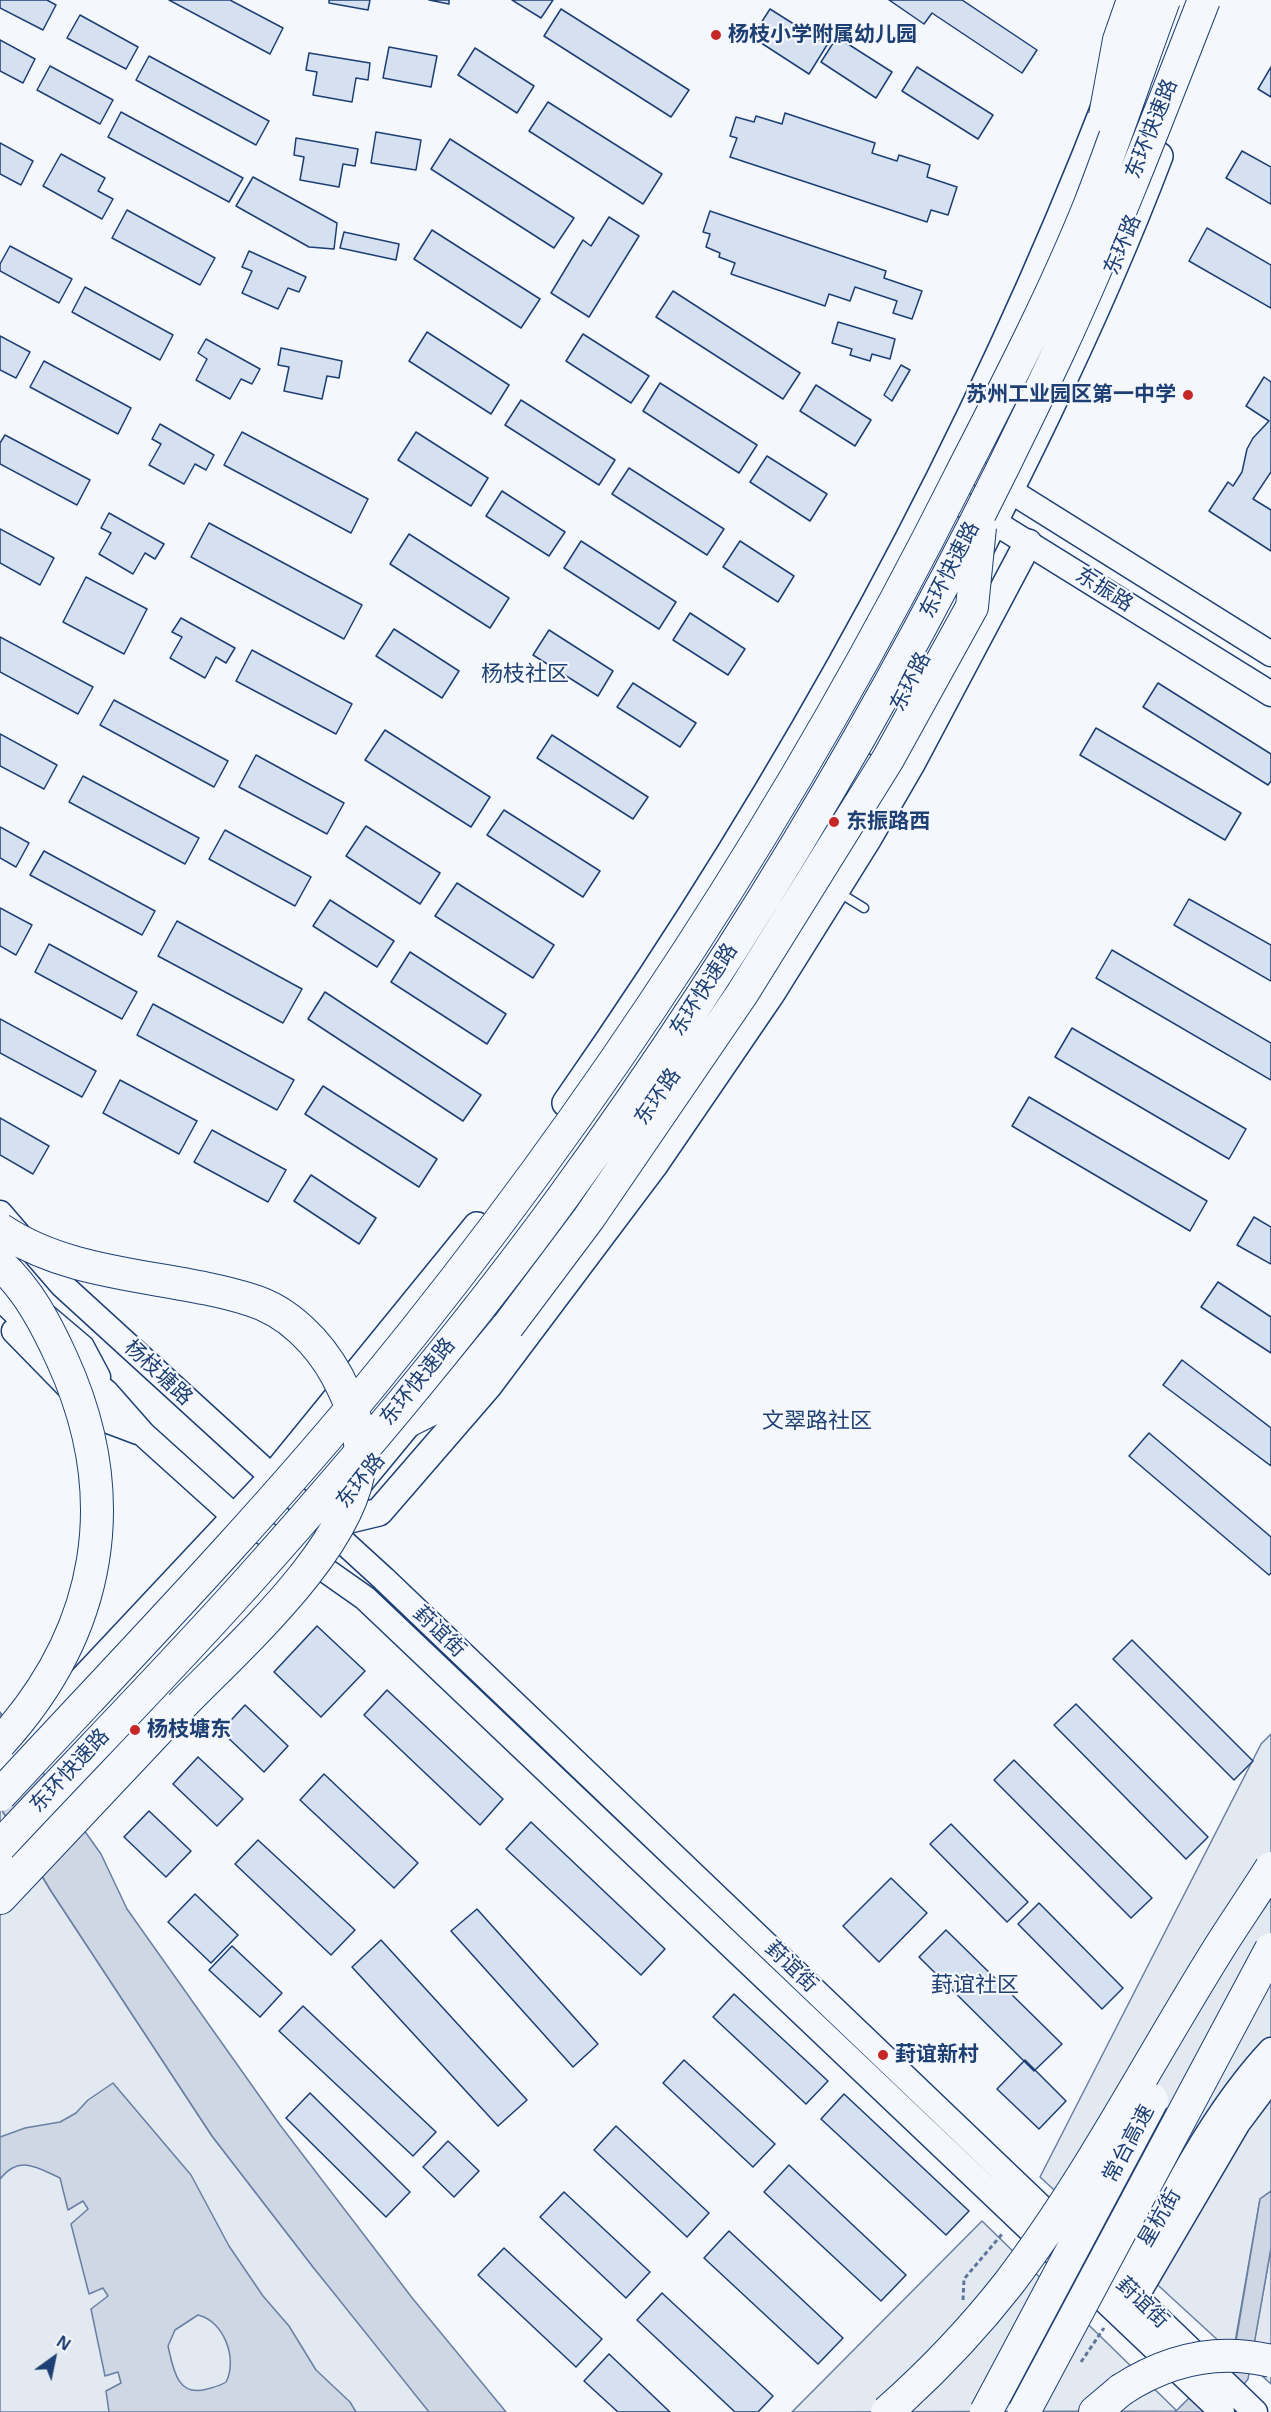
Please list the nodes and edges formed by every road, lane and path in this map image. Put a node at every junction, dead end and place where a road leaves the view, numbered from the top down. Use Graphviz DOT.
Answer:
graph roads {
  1 [pos="1133,0"];
  2 [pos="1146,0"];
  3 [pos="1164,0"];
  4 [pos="1207,1"];
  5 [pos="1089,206"];
  6 [pos="951,458"];
  7 [pos="935,489"];
  8 [pos="1009,490"];
  9 [pos="988,514"];
  10 [pos="1028,543"];
  11 [pos="1271,654"];
  12 [pos="1271,694"];
  13 [pos="932,725"];
  14 [pos="876,751"];
  15 [pos="809,863"];
  16 [pos="835,890"];
  17 [pos="864,908"];
  18 [pos="0,1213"];
  19 [pos="0,1229"];
  20 [pos="0,1264"];
  21 [pos="0,1288"];
  22 [pos="0,1298"];
  23 [pos="0,1317"];
  24 [pos="106,1392"];
  25 [pos="411,1420"];
  26 [pos="143,1434"];
  27 [pos="272,1478"];
  28 [pos="235,1517"];
  29 [pos="324,1525"];
  30 [pos="301,1553"];
  31 [pos="15,1740"];
  32 [pos="0,1768"];
  33 [pos="0,1795"];
  34 [pos="6,1858"];
  35 [pos="1271,1868"];
  36 [pos="1271,1877"];
  37 [pos="0,1898"];
  38 [pos="1271,1949"];
  39 [pos="1271,2050"];
  40 [pos="1271,2079"];
  41 [pos="1125,2297"];
  42 [pos="1271,2361"];
  43 [pos="1077,2369"];
  44 [pos="1202,2376"];
  45 [pos="1250,2408"];
  46 [pos="887,2412"];
  47 [pos="986,2412"];
  48 [pos="1024,2412"];
  49 [pos="1095,2412"];
  50 [pos="1222,2412"];
  1 -- 5 [label="highway, bridge"];
  2 -- 6 [label="main road"];
  3 -- 5 [label="highway, 东环快速路, bridge"];
  4 -- 8 [label="main road, 东环路"];
  4 -- 9 [label="highway, 东环快速路, bridge"];
  5 -- 33 [label="highway, 东环快速路, bridge"];
  6 -- 7 [label="main road"];
  6 -- 8 [label="main road, 东振路"];
  7 -- 9 [label="main road, 东振路"];
  7 -- 27 [label="main road"];
  8 -- 9 [label="main road, 东环路"];
  8 -- 11 [label="main road, 东振路"];
  9 -- 10 [label="main road, 东振路"];
  9 -- 14 [label="main road, 东环路"];
  9 -- 25 [label="highway, bridge"];
  9 -- 34 [label="highway, 东环快速路, bridge"];
  10 -- 12 [label="main road, 东振路"];
  10 -- 13 [label="main road"];
  13 -- 14 [label="main road"];
  13 -- 16 [label="main road"];
  14 -- 15 [label="main road, 东环路"];
  15 -- 16 [label="main road"];
  15 -- 25 [label="main road, 东环路"];
  16 -- 17 [label="lane"];
  16 -- 29 [label="main road"];
  18 -- 27 [label="main road, 杨枝塘路"];
  19 -- 37 [label="highway, bridge"];
  20 -- 31 [label="highway, bridge"];
  21 -- 24 [label="main road, 杨枝塘路"];
  22 -- 24 [label="main road, 杨枝塘路"];
  23 -- 26 [label="main road, 杨枝塘路"];
  24 -- 26 [label="main road, 杨枝塘路"];
  25 -- 29 [label="main road, 东环路"];
  26 -- 28 [label="main road, 杨枝塘路"];
  27 -- 28 [label="main road"];
  27 -- 29 [label="main road, 杨枝塘路"];
  28 -- 30 [label="main road, 杨枝塘路"];
  28 -- 31 [label="main road"];
  29 -- 30 [label="main road, 东环路"];
  29 -- 41 [label="main road, 葑谊街"];
  30 -- 34 [label="main road, 东环路"];
  30 -- 41 [label="main road, 葑谊街"];
  31 -- 32 [label="main road"];
  35 -- 46 [label="highway, bridge"];
  36 -- 47 [label="highway, 常台高速, bridge"];
  38 -- 48 [label="highway, 常台高速, bridge"];
  39 -- 41 [label="main road, 星杭街"];
  40 -- 41 [label="main road, 星杭街"];
  41 -- 43 [label="path"];
  41 -- 44 [label="main road, 葑谊街"];
  42 -- 49 [label="highway, bridge"];
  44 -- 45 [label="main road, 葑谊街"];
  44 -- 50 [label="main road, 葑谊街"];
}
